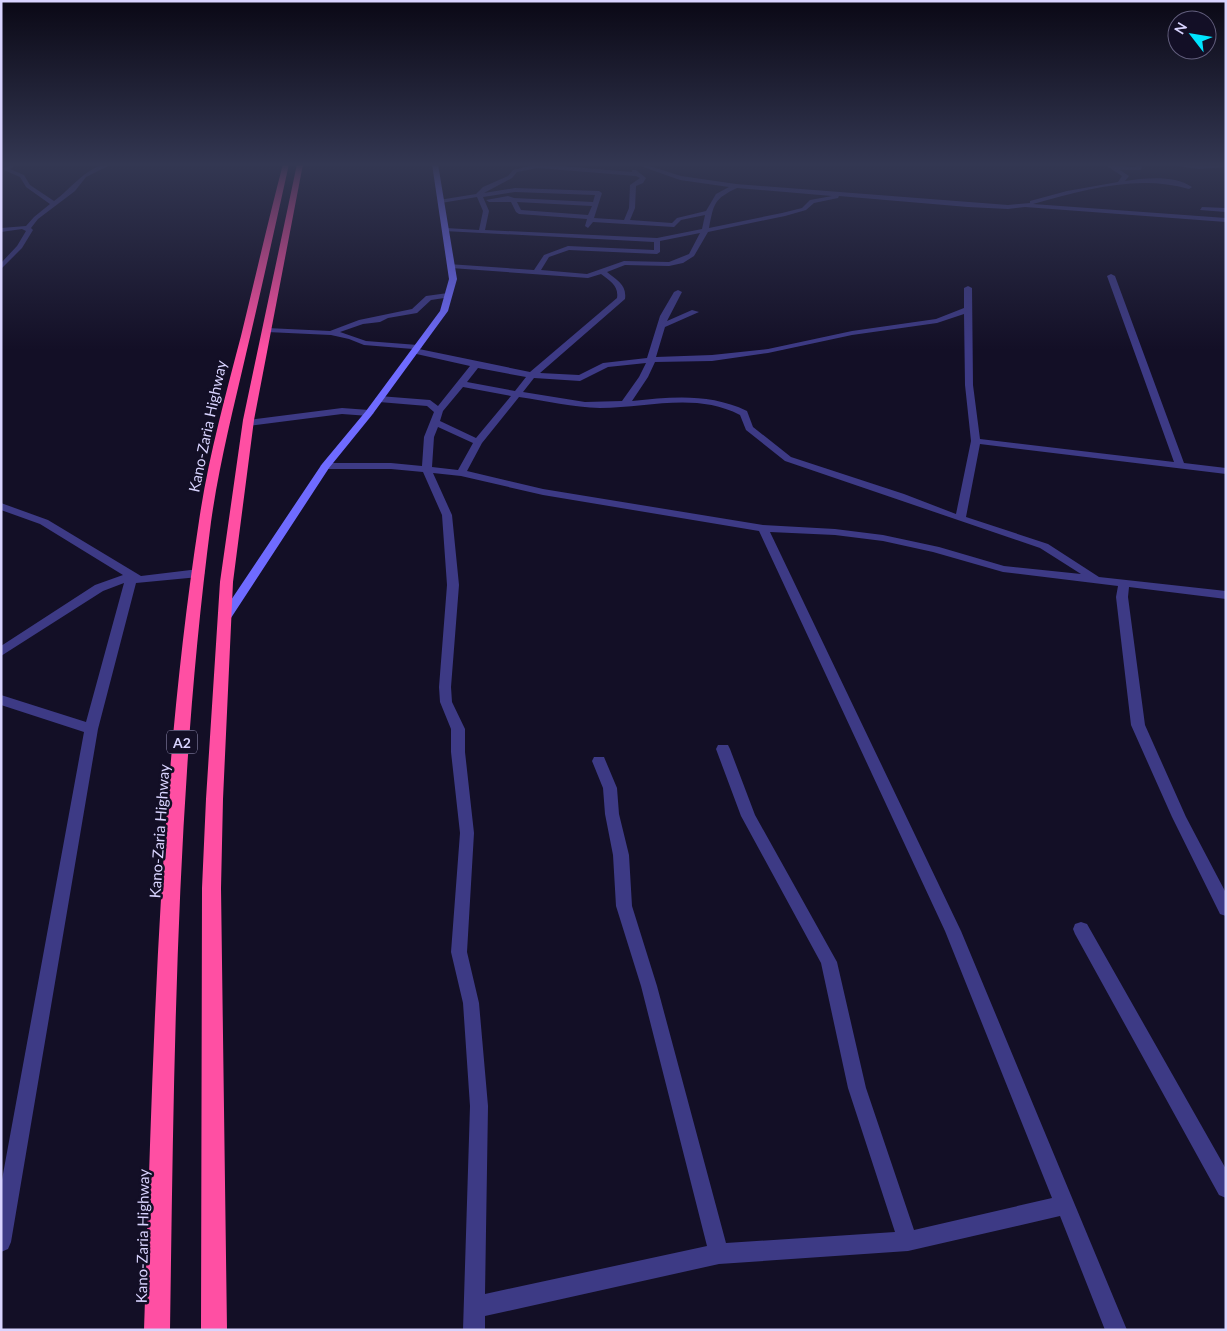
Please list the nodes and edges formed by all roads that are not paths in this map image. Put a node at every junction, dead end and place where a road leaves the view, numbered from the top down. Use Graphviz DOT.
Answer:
graph roads {
  1 [pos="271,226"];
  2 [pos="288,226"];
  3 [pos="445,226"];
  4 [pos="483,226"];
  5 [pos="586,226"];
  6 [pos="706,226"];
  7 [pos="728,226"];
  8 [pos="28,228"];
  9 [pos="1,230"];
  10 [pos="446,230"];
  11 [pos="482,230"];
  12 [pos="705,231"];
  13 [pos="581,235"];
  14 [pos="657,240"];
  15 [pos="568,248"];
  16 [pos="451,266"];
  17 [pos="1,267"];
  18 [pos="602,271"];
  19 [pos="536,272"];
  20 [pos="1111,276"];
  21 [pos="968,288"];
  22 [pos="678,292"];
  23 [pos="448,295"];
  24 [pos="967,310"];
  25 [pos="695,312"];
  26 [pos="661,326"];
  27 [pos="267,330"];
  28 [pos="331,333"];
  29 [pos="417,349"];
  30 [pos="651,360"];
  31 [pos="476,366"];
  32 [pos="532,375"];
  33 [pos="461,384"];
  34 [pos="517,394"];
  35 [pos="379,399"];
  36 [pos="625,404"];
  37 [pos="369,413"];
  38 [pos="437,416"];
  39 [pos="248,423"];
  40 [pos="976,441"];
  41 [pos="478,442"];
  42 [pos="1180,465"];
  43 [pos="325,466"];
  44 [pos="427,470"];
  45 [pos="1226,471"];
  46 [pos="461,473"];
  47 [pos="1,506"];
  48 [pos="960,519"];
  49 [pos="763,528"];
  50 [pos="199,573"];
  51 [pos="132,576"];
  52 [pos="1096,579"];
  53 [pos="1124,582"];
  54 [pos="1226,595"];
  55 [pos="226,618"];
  56 [pos="1,652"];
  57 [pos="1,700"];
  58 [pos="91,729"];
  59 [pos="723,749"];
  60 [pos="599,761"];
  61 [pos="1226,909"];
  62 [pos="1080,929"];
  63 [pos="1226,1188"];
  64 [pos="1065,1205"];
  65 [pos="908,1241"];
  66 [pos="1,1242"];
  67 [pos="719,1254"];
  68 [pos="476,1307"];
  69 [pos="157,1330"];
  70 [pos="214,1330"];
  71 [pos="474,1330"];
  72 [pos="1116,1330"];
  1 -- 50 [label="highway, Kano-Zaria Highway / A2"];
  2 -- 27 [label="highway, A2"];
  3 -- 10 [label="street"];
  4 -- 11 [label="street"];
  5 -- 13 [label="street"];
  6 -- 12 [label="street"];
  7 -- 12 [label="street"];
  8 -- 9 [label="street"];
  8 -- 17 [label="street"];
  10 -- 11 [label="street"];
  10 -- 16 [label="street"];
  11 -- 13 [label="street"];
  12 -- 14 [label="street"];
  12 -- 18 [label="street"];
  13 -- 14 [label="street"];
  13 -- 15 [label="street"];
  14 -- 15 [label="street"];
  15 -- 19 [label="street"];
  16 -- 19 [label="street"];
  16 -- 23 [label="street"];
  18 -- 19 [label="street"];
  18 -- 32 [label="street"];
  20 -- 42 [label="street"];
  21 -- 24 [label="street"];
  22 -- 26 [label="street"];
  23 -- 28 [label="street"];
  23 -- 29 [label="street"];
  24 -- 30 [label="street"];
  24 -- 40 [label="street"];
  25 -- 26 [label="street"];
  26 -- 30 [label="street"];
  27 -- 28 [label="street"];
  27 -- 39 [label="highway, A2"];
  28 -- 29 [label="street"];
  29 -- 31 [label="street"];
  29 -- 35 [label="street"];
  30 -- 32 [label="street"];
  30 -- 36 [label="street"];
  31 -- 32 [label="street"];
  31 -- 33 [label="street"];
  32 -- 34 [label="street"];
  33 -- 34 [label="street"];
  33 -- 38 [label="street"];
  34 -- 36 [label="street"];
  34 -- 41 [label="street"];
  35 -- 37 [label="street"];
  35 -- 38 [label="street"];
  36 -- 48 [label="street"];
  37 -- 39 [label="street"];
  37 -- 43 [label="street"];
  38 -- 41 [label="street"];
  38 -- 44 [label="street"];
  39 -- 55 [label="highway, A2"];
  40 -- 42 [label="street"];
  40 -- 48 [label="street"];
  41 -- 46 [label="street"];
  42 -- 45 [label="street"];
  43 -- 44 [label="street"];
  43 -- 55 [label="street"];
  44 -- 46 [label="street"];
  44 -- 68 [label="street"];
  46 -- 49 [label="street"];
  47 -- 51 [label="street"];
  48 -- 52 [label="street"];
  49 -- 52 [label="street"];
  49 -- 64 [label="street"];
  50 -- 51 [label="street"];
  50 -- 69 [label="highway, Kano-Zaria Highway / A2"];
  51 -- 56 [label="street"];
  51 -- 58 [label="street"];
  52 -- 53 [label="street"];
  53 -- 54 [label="street"];
  53 -- 61 [label="street"];
  55 -- 70 [label="highway, A2"];
  57 -- 58 [label="street"];
  58 -- 66 [label="street"];
  59 -- 65 [label="street"];
  60 -- 67 [label="street"];
  62 -- 63 [label="street"];
  64 -- 65 [label="street"];
  64 -- 72 [label="street"];
  65 -- 67 [label="street"];
  67 -- 68 [label="street"];
  68 -- 71 [label="street"];
}
